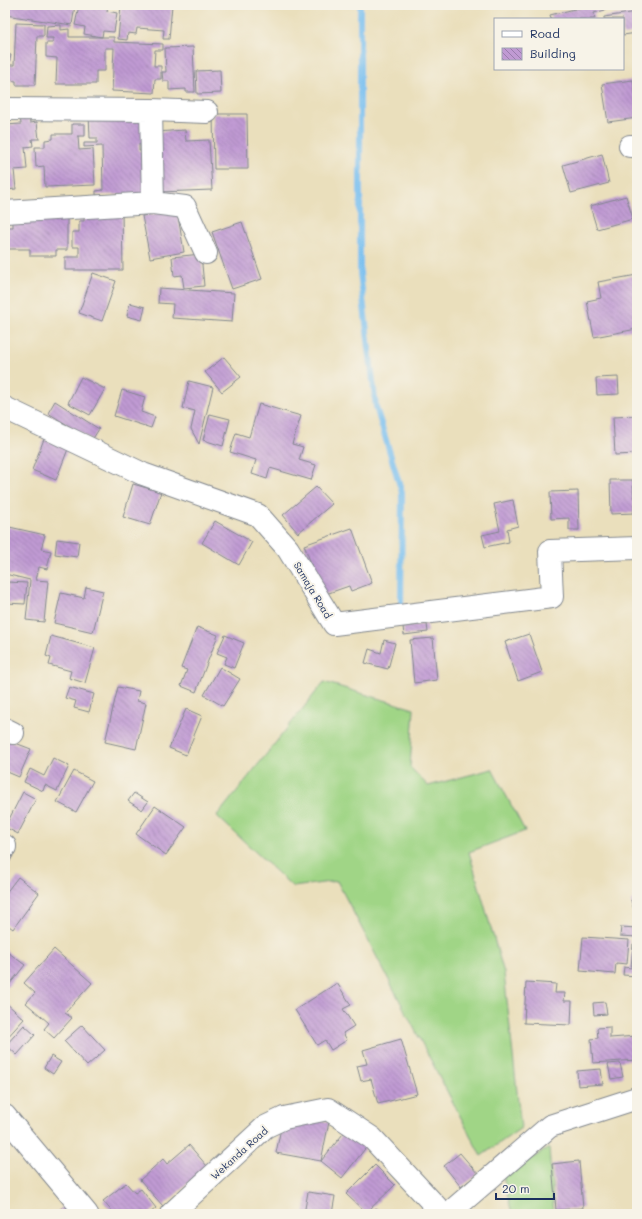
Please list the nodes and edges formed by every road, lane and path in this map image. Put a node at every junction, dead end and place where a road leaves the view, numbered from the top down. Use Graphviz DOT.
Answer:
graph roads {
  1 [pos="5,109"];
  2 [pos="152,110"];
  3 [pos="207,112"];
  4 [pos="153,203"];
  5 [pos="5,212"];
  6 [pos="206,253"];
  7 [pos="5,408"];
  8 [pos="637,548"];
  9 [pos="637,1098"];
  10 [pos="5,1116"];
  11 [pos="87,1214"];
  12 [pos="171,1214"];
  13 [pos="443,1214"];
  14 [pos="448,1214"];
  1 -- 2 [label="street"];
  2 -- 3 [label="street"];
  2 -- 4 [label="street"];
  4 -- 5 [label="street"];
  4 -- 6 [label="street"];
  7 -- 8 [label="street, Samaja Road"];
  9 -- 14 [label="street"];
  10 -- 11 [label="street"];
  12 -- 13 [label="street, Wekanda Road"];
}
